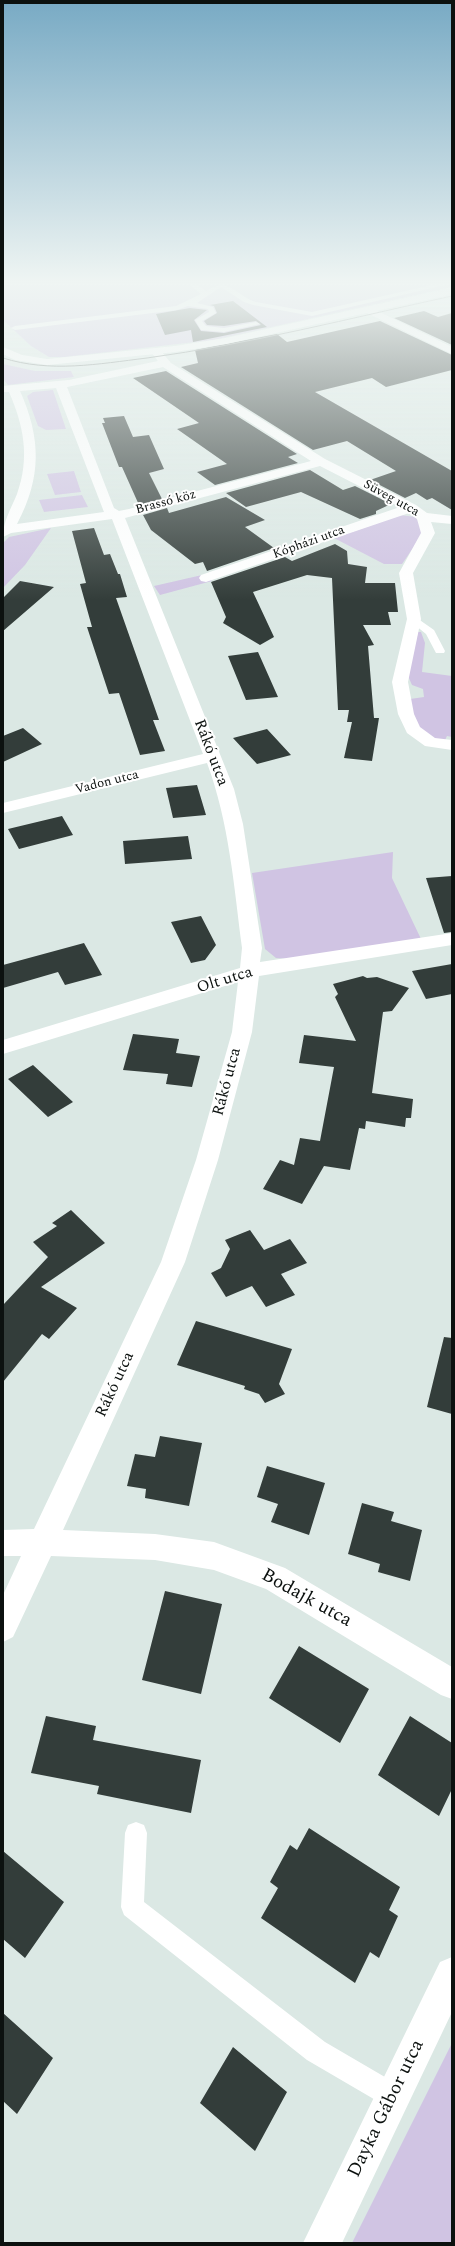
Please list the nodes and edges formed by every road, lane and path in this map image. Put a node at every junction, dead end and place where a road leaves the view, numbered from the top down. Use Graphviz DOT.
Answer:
graph roads {
  1 [pos="6,389"];
  2 [pos="62,390"];
  3 [pos="207,390"];
  4 [pos="321,462"];
  5 [pos="411,508"];
  6 [pos="117,515"];
  7 [pos="423,517"];
  8 [pos="452,520"];
  9 [pos="5,531"];
  10 [pos="206,578"];
  11 [pos="414,619"];
  12 [pos="440,651"];
  13 [pos="452,745"];
  14 [pos="212,757"];
  15 [pos="3,808"];
  16 [pos="452,939"];
  17 [pos="248,974"];
  18 [pos="3,1047"];
  19 [pos="42,1542"];
  20 [pos="3,1543"];
  21 [pos="3,1627"];
  22 [pos="452,1684"];
  23 [pos="136,1833"];
  24 [pos="452,1974"];
  25 [pos="393,2096"];
  26 [pos="322,2243"];
  1 -- 9 [label="street"];
  2 -- 6 [label="street, Rákó utca"];
  3 -- 4 [label="street, Süveg utca"];
  4 -- 5 [label="street, Süveg utca"];
  4 -- 6 [label="street, Brassó köz"];
  5 -- 7 [label="street, Süveg utca"];
  5 -- 10 [label="street, Kópházi utca"];
  6 -- 9 [label="street, Brassó köz"];
  6 -- 14 [label="street, Rákó utca"];
  7 -- 8 [label="street"];
  7 -- 11 [label="street, Süveg utca"];
  11 -- 12 [label="lane"];
  11 -- 13 [label="street, Süveg utca"];
  14 -- 15 [label="street, Vadon utca"];
  14 -- 17 [label="street, Rákó utca"];
  16 -- 17 [label="street, Olt utca"];
  17 -- 18 [label="street, Olt utca"];
  17 -- 19 [label="street, Rákó utca"];
  19 -- 20 [label="street, Bodajk utca"];
  19 -- 21 [label="street, Rákó utca"];
  19 -- 22 [label="street, Bodajk utca"];
  23 -- 25 [label="lane"];
  24 -- 25 [label="street, Dayka Gábor utca"];
  25 -- 26 [label="street, Dayka Gábor utca"];
}
